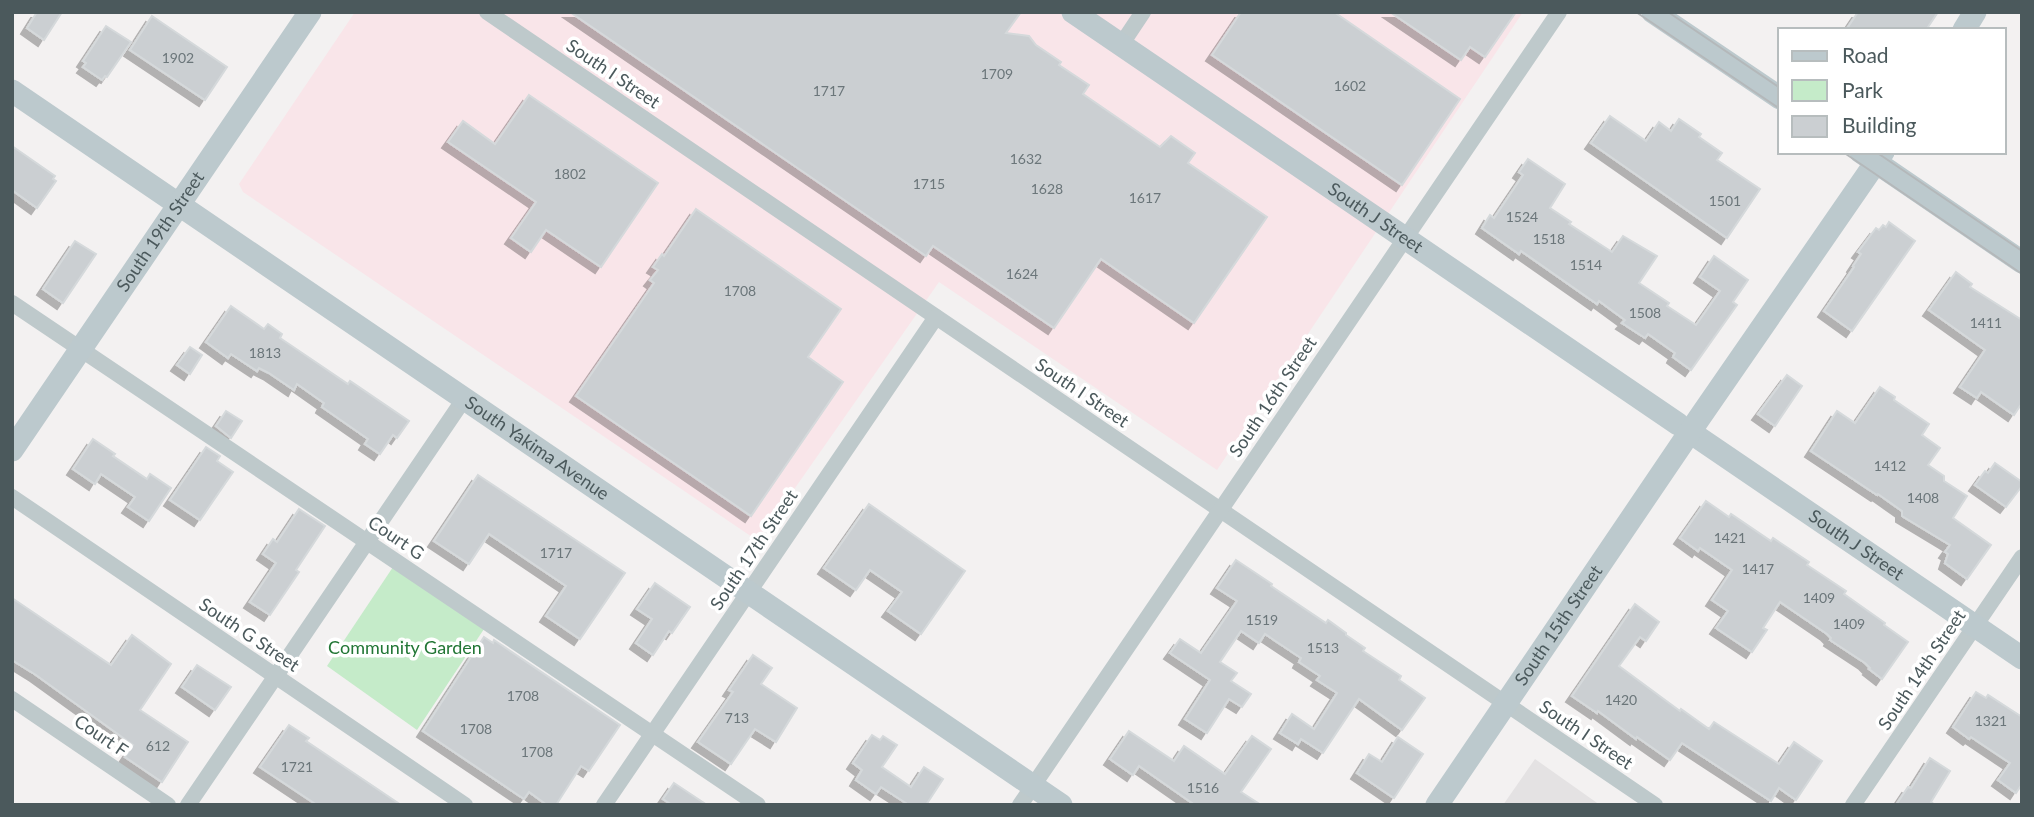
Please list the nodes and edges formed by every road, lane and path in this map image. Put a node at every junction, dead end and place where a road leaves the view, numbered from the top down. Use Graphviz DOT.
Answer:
graph roads {
  1 [pos="310,12"];
  2 [pos="487,12"];
  3 [pos="1073,12"];
  4 [pos="1143,12"];
  5 [pos="1559,12"];
  6 [pos="1653,12"];
  7 [pos="1975,12"];
  8 [pos="1965,28"];
  9 [pos="1121,45"];
  10 [pos="12,92"];
  11 [pos="1778,98"];
  12 [pos="1873,156"];
  13 [pos="179,205"];
  14 [pos="1405,238"];
  15 [pos="2022,262"];
  16 [pos="12,303"];
  17 [pos="936,317"];
  18 [pos="81,350"];
  19 [pos="464,398"];
  20 [pos="1687,430"];
  21 [pos="12,450"];
  22 [pos="12,497"];
  23 [pos="1220,510"];
  24 [pos="367,541"];
  25 [pos="2022,557"];
  26 [pos="749,592"];
  27 [pos="1975,626"];
  28 [pos="2022,658"];
  29 [pos="276,676"];
  30 [pos="12,699"];
  31 [pos="1506,704"];
  32 [pos="653,733"];
  33 [pos="1027,795"];
  34 [pos="168,805"];
  35 [pos="188,805"];
  36 [pos="465,805"];
  37 [pos="604,805"];
  38 [pos="758,805"];
  39 [pos="1061,805"];
  40 [pos="1437,805"];
  41 [pos="1655,805"];
  42 [pos="1853,805"];
  1 -- 13 [label="main road, South 19th Street"];
  2 -- 17 [label="street, South I Street"];
  3 -- 9 [label="main road, South J Street"];
  4 -- 9 [label="street"];
  5 -- 14 [label="street, South 16th Street"];
  6 -- 11 [label="main road"];
  7 -- 8 [label="main road"];
  9 -- 14 [label="main road, South J Street"];
  10 -- 13 [label="main road, South Yakima Avenue"];
  12 -- 15 [label="main road"];
  12 -- 20 [label="main road, South 15th Street"];
  13 -- 18 [label="main road, South 19th Street"];
  13 -- 19 [label="main road, South Yakima Avenue"];
  14 -- 20 [label="main road, South J Street"];
  14 -- 23 [label="street, South 16th Street"];
  16 -- 18 [label="street, Court G"];
  17 -- 23 [label="street, South I Street"];
  17 -- 26 [label="street, South 17th Street"];
  18 -- 21 [label="main road, South 19th Street"];
  18 -- 24 [label="street, Court G"];
  19 -- 24 [label="street"];
  19 -- 26 [label="main road, South Yakima Avenue"];
  20 -- 27 [label="main road, South J Street"];
  20 -- 31 [label="main road, South 15th Street"];
  22 -- 29 [label="street, South G Street"];
  23 -- 31 [label="street, South I Street"];
  23 -- 33 [label="street, South 16th Street"];
  24 -- 29 [label="street"];
  24 -- 32 [label="street, Court G"];
  25 -- 27 [label="street, South 14th Street"];
  26 -- 32 [label="street, South 17th Street"];
  26 -- 33 [label="main road, South Yakima Avenue"];
  27 -- 28 [label="main road, South J Street"];
  27 -- 42 [label="street, South 14th Street"];
  29 -- 35 [label="street"];
  29 -- 36 [label="street, South G Street"];
  30 -- 34 [label="street, Court F"];
  31 -- 40 [label="main road, South 15th Street"];
  31 -- 41 [label="street, South I Street"];
  32 -- 37 [label="street, South 17th Street"];
  32 -- 38 [label="street, Court G"];
  33 -- 39 [label="main road, South Yakima Avenue"];
}
